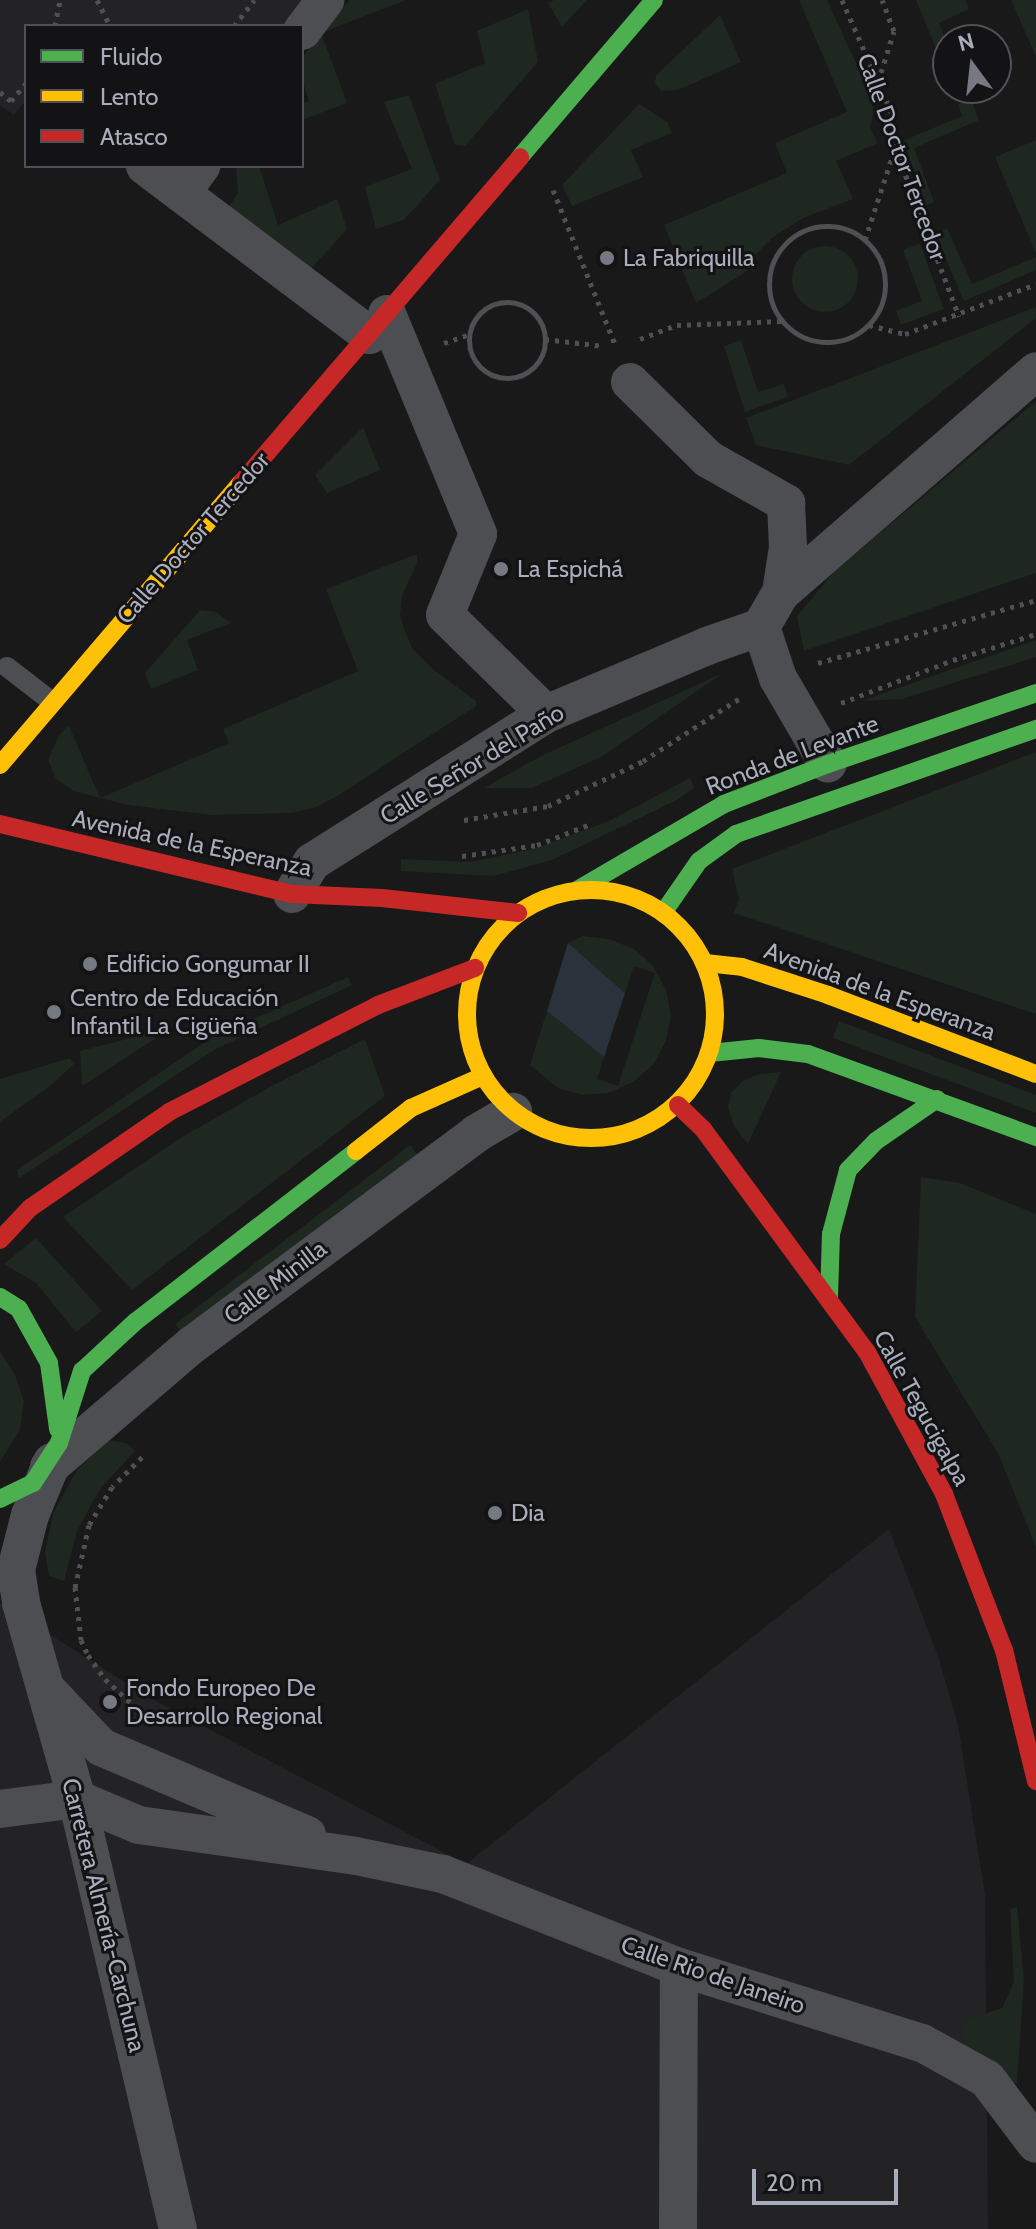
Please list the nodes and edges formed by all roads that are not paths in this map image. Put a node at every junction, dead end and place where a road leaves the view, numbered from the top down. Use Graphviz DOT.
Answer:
graph roads {
  1 [pos="325,0"];
  2 [pos="654,0"];
  3 [pos="304,28"];
  4 [pos="152,168"];
  5 [pos="191,179"];
  6 [pos="378,324"];
  7 [pos="624,365"];
  8 [pos="1036,371"];
  9 [pos="781,593"];
  10 [pos="761,627"];
  11 [pos="7,667"];
  12 [pos="1036,693"];
  13 [pos="51,701"];
  14 [pos="546,714"];
  15 [pos="1036,729"];
  16 [pos="828,764"];
  17 [pos="0,765"];
  18 [pos="0,824"];
  19 [pos="577,890"];
  20 [pos="292,894"];
  21 [pos="518,913"];
  22 [pos="663,913"];
  23 [pos="705,963"];
  24 [pos="475,968"];
  25 [pos="710,1053"];
  26 [pos="1036,1074"];
  27 [pos="483,1076"];
  28 [pos="937,1099"];
  29 [pos="678,1105"];
  30 [pos="513,1112"];
  31 [pos="1036,1137"];
  32 [pos="0,1240"];
  33 [pos="0,1297"];
  34 [pos="829,1297"];
  35 [pos="54,1455"];
  36 [pos="0,1499"];
  37 [pos="10,1590"];
  38 [pos="45,1688"];
  39 [pos="1036,1781"];
  40 [pos="77,1799"];
  41 [pos="0,1809"];
  42 [pos="356,1856"];
  43 [pos="679,1967"];
  44 [pos="1036,2144"];
  45 [pos="178,2229"];
  46 [pos="678,2229"];
  1 -- 3 [label="street"];
  2 -- 6 [label="main road, Calle Doctor Tercedor"];
  4 -- 5 [label="street"];
  5 -- 6 [label="street"];
  6 -- 13 [label="main road, Calle Doctor Tercedor"];
  6 -- 14 [label="street"];
  7 -- 9 [label="street"];
  8 -- 9 [label="street"];
  9 -- 10 [label="street"];
  10 -- 14 [label="street, Calle Señor del Paño"];
  10 -- 16 [label="street"];
  11 -- 13 [label="lane"];
  12 -- 16 [label="main road, Ronda de Levante"];
  13 -- 17 [label="main road, Calle Doctor Tercedor"];
  14 -- 20 [label="street, Calle Señor del Paño"];
  15 -- 22 [label="main road"];
  16 -- 19 [label="main road, Ronda de Levante"];
  18 -- 20 [label="main road, Avenida de la Esperanza"];
  19 -- 21 [label="main road"];
  19 -- 22 [label="main road"];
  20 -- 21 [label="main road, Avenida de la Esperanza"];
  21 -- 24 [label="main road"];
  22 -- 23 [label="main road"];
  23 -- 25 [label="main road"];
  23 -- 26 [label="main road, Avenida de la Esperanza"];
  24 -- 27 [label="main road"];
  24 -- 32 [label="main road"];
  25 -- 28 [label="main road"];
  25 -- 29 [label="main road"];
  27 -- 30 [label="main road"];
  27 -- 35 [label="main road"];
  28 -- 31 [label="main road"];
  28 -- 34 [label="main road"];
  29 -- 30 [label="main road"];
  29 -- 34 [label="main road, Calle Tegucigalpa"];
  30 -- 35 [label="street, Calle Minilla"];
  33 -- 35 [label="main road"];
  34 -- 39 [label="main road, Calle Tegucigalpa"];
  35 -- 36 [label="main road"];
  35 -- 37 [label="street, Carretera Almería-Carchuna"];
  37 -- 38 [label="street, Carretera Almería-Carchuna"];
  38 -- 40 [label="street, Carretera Almería-Carchuna"];
  38 -- 42 [label="street, Calle Rio de Janeiro"];
  40 -- 41 [label="street"];
  40 -- 42 [label="street, Calle Rio de Janeiro"];
  40 -- 45 [label="street, Carretera Almería-Carchuna"];
  42 -- 43 [label="street, Calle Rio de Janeiro"];
  43 -- 44 [label="street, Calle Rio de Janeiro"];
  43 -- 46 [label="street"];
}
